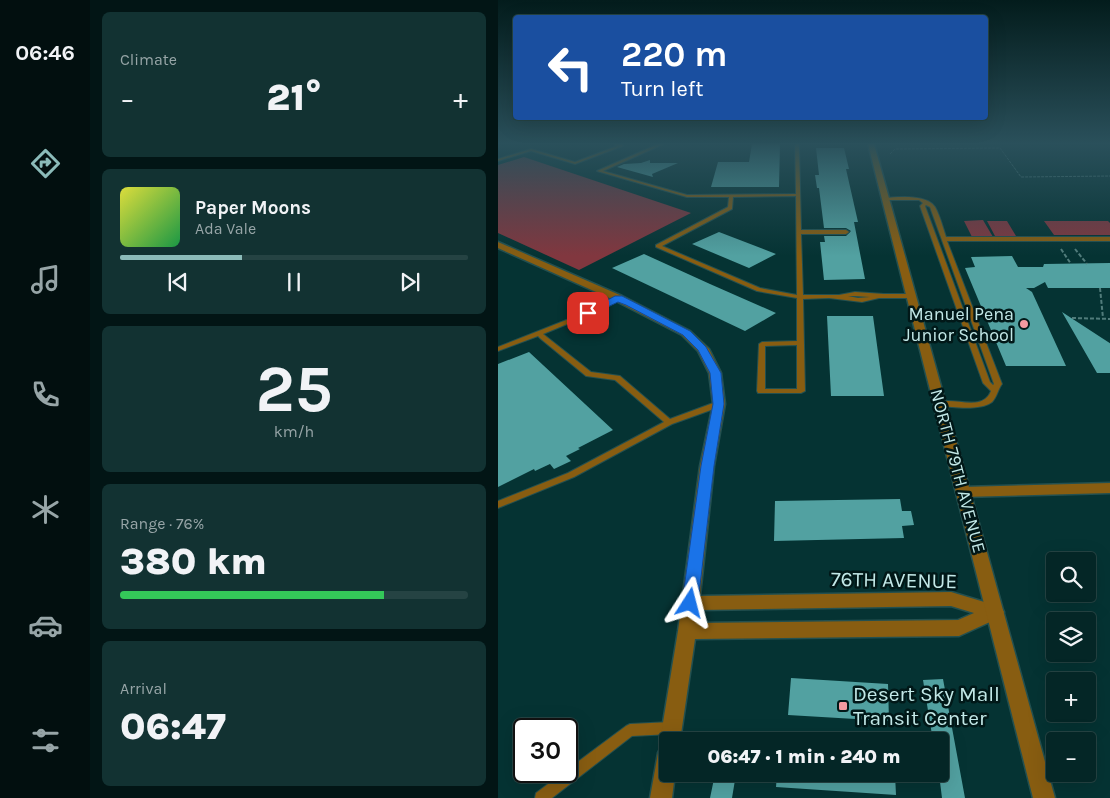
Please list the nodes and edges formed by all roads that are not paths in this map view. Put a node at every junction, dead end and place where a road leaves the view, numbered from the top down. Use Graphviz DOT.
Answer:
graph roads {
  1 [pos="633,181"];
  2 [pos="796,181"];
  3 [pos="882,181"];
  4 [pos="796,195"];
  5 [pos="731,196"];
  6 [pos="887,199"];
  7 [pos="926,202"];
  8 [pos="798,232"];
  9 [pos="846,232"];
  10 [pos="1110,239"];
  11 [pos="946,240"];
  12 [pos="498,244"];
  13 [pos="912,296"];
  14 [pos="800,297"];
  15 [pos="618,298"];
  16 [pos="539,333"];
  17 [pos="800,343"];
  18 [pos="498,348"];
  19 [pos="993,389"];
  20 [pos="719,404"];
  21 [pos="940,404"];
  22 [pos="669,422"];
  23 [pos="1110,488"];
  24 [pos="963,492"];
  25 [pos="498,506"];
  26 [pos="995,612"];
  27 [pos="689,616"];
  28 [pos="671,732"];
  29 [pos="659,733"];
  30 [pos="663,782"];
  31 [pos="541,798"];
  32 [pos="661,798"];
  33 [pos="1044,798"];
  1 -- 5 [label="lane"];
  2 -- 4 [label="lane"];
  3 -- 6 [label="street, NORTH 79TH AVENUE"];
  4 -- 5 [label="lane"];
  4 -- 8 [label="lane"];
  5 -- 14 [label="lane"];
  6 -- 7 [label="lane"];
  6 -- 13 [label="street, NORTH 79TH AVENUE"];
  7 -- 11 [label="lane"];
  7 -- 19 [label="lane"];
  8 -- 9 [label="lane"];
  8 -- 14 [label="lane"];
  10 -- 11 [label="lane"];
  11 -- 19 [label="lane"];
  12 -- 15 [label="street"];
  13 -- 14 [label="lane"];
  13 -- 21 [label="street, NORTH 79TH AVENUE"];
  14 -- 17 [label="lane"];
  15 -- 16 [label="lane"];
  15 -- 20 [label="street"];
  16 -- 18 [label="lane"];
  16 -- 22 [label="lane"];
  17 -- 17 [label="lane"];
  19 -- 21 [label="lane"];
  20 -- 22 [label="lane"];
  20 -- 27 [label="street"];
  21 -- 24 [label="street, NORTH 79TH AVENUE"];
  22 -- 25 [label="lane"];
  23 -- 24 [label="street"];
  24 -- 26 [label="street, NORTH 79TH AVENUE"];
  26 -- 27 [label="street, 76TH AVENUE"];
  26 -- 27 [label="street"];
  26 -- 33 [label="street, NORTH 79TH AVENUE"];
  27 -- 28 [label="street"];
  29 -- 31 [label="lane"];
  30 -- 32 [label="street"];
}
